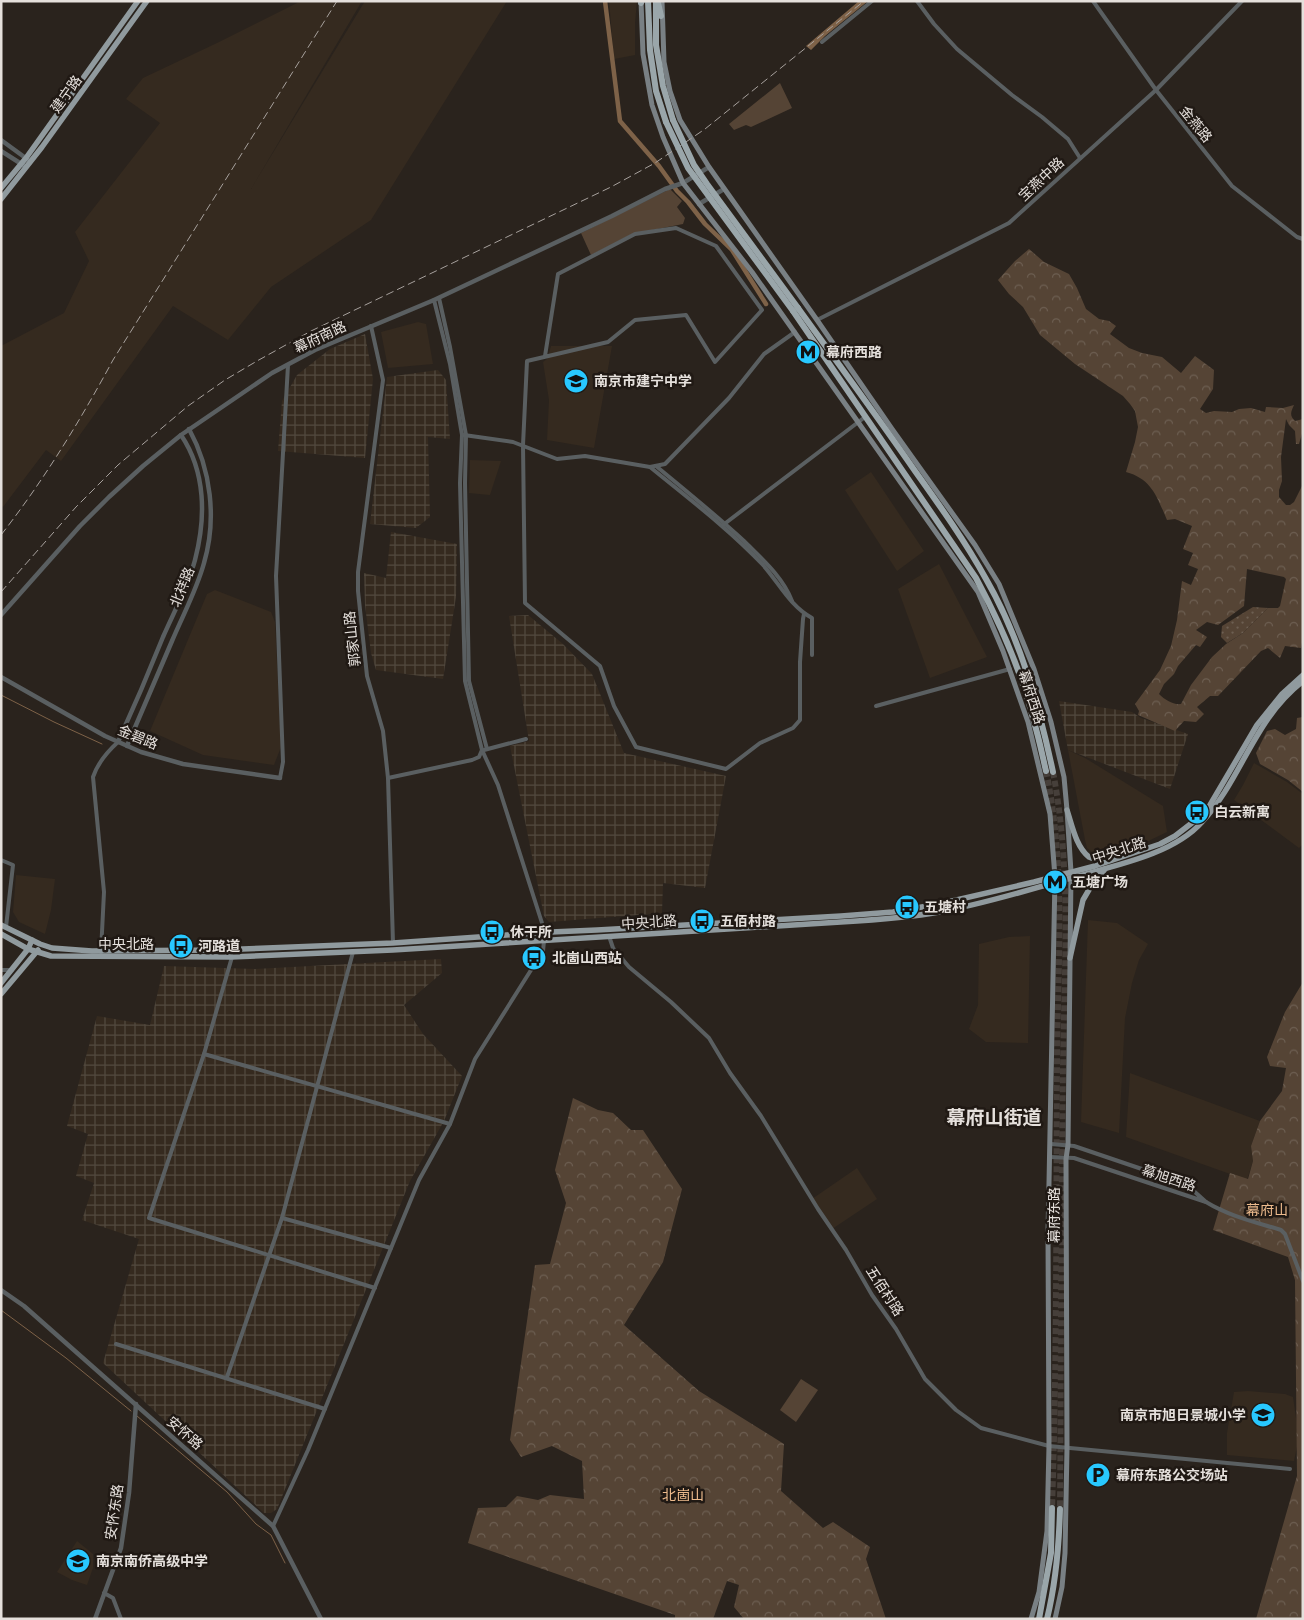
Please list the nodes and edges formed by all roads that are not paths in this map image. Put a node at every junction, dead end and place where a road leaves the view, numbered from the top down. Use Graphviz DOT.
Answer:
graph roads {
  1 [pos="138,1"];
  2 [pos="147,1"];
  3 [pos="656,1"];
  4 [pos="662,1"];
  5 [pos="872,1"];
  6 [pos="917,1"];
  7 [pos="1094,1"];
  8 [pos="1242,1"];
  9 [pos="643,2"];
  10 [pos="661,16"];
  11 [pos="822,42"];
  12 [pos="1156,90"];
  13 [pos="669,121"];
  14 [pos="1,140"];
  15 [pos="1,151"];
  16 [pos="26,158"];
  17 [pos="1080,158"];
  18 [pos="21,165"];
  19 [pos="29,165"];
  20 [pos="709,167"];
  21 [pos="683,183"];
  22 [pos="1,188"];
  23 [pos="724,189"];
  24 [pos="1,198"];
  25 [pos="699,204"];
  26 [pos="1303,239"];
  27 [pos="436,299"];
  28 [pos="795,310"];
  29 [pos="817,320"];
  30 [pos="371,326"];
  31 [pos="795,332"];
  32 [pos="545,356"];
  33 [pos="288,365"];
  34 [pos="865,417"];
  35 [pos="858,422"];
  36 [pos="189,430"];
  37 [pos="181,435"];
  38 [pos="462,435"];
  39 [pos="523,445"];
  40 [pos="203,461"];
  41 [pos="195,464"];
  42 [pos="656,466"];
  43 [pos="650,467"];
  44 [pos="722,526"];
  45 [pos="794,605"];
  46 [pos="804,614"];
  47 [pos="1,615"];
  48 [pos="812,655"];
  49 [pos="1010,669"];
  50 [pos="1303,675"];
  51 [pos="1,677"];
  52 [pos="1303,681"];
  53 [pos="876,706"];
  54 [pos="133,709"];
  55 [pos="141,713"];
  56 [pos="526,739"];
  57 [pos="118,742"];
  58 [pos="127,746"];
  59 [pos="484,749"];
  60 [pos="1046,771"];
  61 [pos="1053,772"];
  62 [pos="280,778"];
  63 [pos="388,778"];
  64 [pos="1068,810"];
  65 [pos="1,860"];
  66 [pos="1105,865"];
  67 [pos="1071,875"];
  68 [pos="1055,880"];
  69 [pos="3,926"];
  70 [pos="609,929"];
  71 [pos="543,932"];
  72 [pos="1,934"];
  73 [pos="609,937"];
  74 [pos="32,940"];
  75 [pos="544,941"];
  76 [pos="392,943"];
  77 [pos="40,944"];
  78 [pos="28,949"];
  79 [pos="393,950"];
  80 [pos="36,952"];
  81 [pos="353,952"];
  82 [pos="101,954"];
  83 [pos="232,957"];
  84 [pos="1070,958"];
  85 [pos="1053,966"];
  86 [pos="1,970"];
  87 [pos="12,970"];
  88 [pos="1,983"];
  89 [pos="1,994"];
  90 [pos="204,1054"];
  91 [pos="317,1086"];
  92 [pos="450,1124"];
  93 [pos="1050,1144"];
  94 [pos="1068,1145"];
  95 [pos="1050,1157"];
  96 [pos="1066,1159"];
  97 [pos="1206,1202"];
  98 [pos="282,1218"];
  99 [pos="391,1248"];
  100 [pos="269,1255"];
  101 [pos="1303,1281"];
  102 [pos="375,1288"];
  103 [pos="1,1290"];
  104 [pos="116,1344"];
  105 [pos="227,1377"];
  106 [pos="136,1404"];
  107 [pos="325,1408"];
  108 [pos="1049,1446"];
  109 [pos="1067,1448"];
  110 [pos="1290,1469"];
  111 [pos="1052,1508"];
  112 [pos="1060,1509"];
  113 [pos="273,1526"];
  114 [pos="104,1593"];
  115 [pos="95,1619"];
  116 [pos="121,1619"];
  117 [pos="321,1619"];
  118 [pos="1031,1619"];
  119 [pos="1039,1619"];
  120 [pos="1047,1619"];
  121 [pos="1055,1619"];
  1 -- 16 [label="main road, 建宁路"];
  2 -- 19 [label="main road, 建宁路"];
  3 -- 10 [label="highway"];
  3 -- 13 [label="highway, 幕府西路"];
  4 -- 10 [label="main road, 幕府西路"];
  5 -- 11 [label="street"];
  6 -- 17 [label="street"];
  7 -- 12 [label="street, 金燕路"];
  8 -- 12 [label="street, 宝燕中路"];
  9 -- 13 [label="highway, 幕府西路"];
  9 -- 21 [label="main road, 幕府西路"];
  10 -- 20 [label="main road, 幕府西路"];
  12 -- 17 [label="street, 宝燕中路"];
  12 -- 26 [label="street, 金燕路"];
  13 -- 28 [label="highway, 幕府西路, bridge"];
  14 -- 16 [label="street"];
  15 -- 18 [label="street"];
  16 -- 18 [label="main road, 建宁路"];
  16 -- 19 [label="street"];
  17 -- 29 [label="street, 宝燕中路"];
  18 -- 19 [label="street"];
  18 -- 22 [label="main road, 建宁路"];
  19 -- 24 [label="main road, 建宁路"];
  20 -- 21 [label="street, 幕府南路"];
  20 -- 23 [label="main road, 幕府西路"];
  21 -- 25 [label="main road, 幕府西路"];
  21 -- 27 [label="street, 幕府南路"];
  23 -- 25 [label="street"];
  23 -- 29 [label="main road, 幕府西路"];
  25 -- 31 [label="main road, 幕府西路"];
  27 -- 30 [label="street, 幕府南路"];
  27 -- 38 [label="street"];
  27 -- 59 [label="street"];
  28 -- 34 [label="highway, 幕府西路"];
  28 -- 61 [label="highway, 幕府西路"];
  29 -- 64 [label="main road, 幕府西路"];
  30 -- 33 [label="street, 幕府南路"];
  30 -- 63 [label="street, 郭家山路"];
  31 -- 35 [label="main road, 幕府西路"];
  31 -- 42 [label="street"];
  32 -- 32 [label="street"];
  32 -- 39 [label="street"];
  33 -- 36 [label="street, 幕府南路"];
  33 -- 62 [label="street"];
  34 -- 35 [label="street"];
  34 -- 60 [label="highway, 幕府西路"];
  35 -- 44 [label="street"];
  35 -- 49 [label="main road, 幕府西路"];
  36 -- 37 [label="street, 幕府南路"];
  36 -- 40 [label="street, 北祥路"];
  37 -- 41 [label="street, 北祥路"];
  37 -- 47 [label="street, 幕府南路"];
  38 -- 39 [label="street"];
  38 -- 59 [label="street"];
  39 -- 43 [label="street"];
  39 -- 46 [label="street"];
  40 -- 41 [label="street"];
  40 -- 55 [label="street, 北祥路"];
  41 -- 54 [label="street, 北祥路"];
  42 -- 43 [label="street"];
  42 -- 45 [label="street"];
  43 -- 44 [label="street"];
  44 -- 45 [label="street"];
  45 -- 46 [label="street"];
  46 -- 48 [label="street"];
  49 -- 53 [label="street"];
  49 -- 68 [label="main road, 幕府西路"];
  50 -- 66 [label="main road, 中央北路"];
  51 -- 57 [label="street, 金碧路"];
  52 -- 66 [label="main road, 中央北路"];
  54 -- 55 [label="street"];
  54 -- 57 [label="street, 北祥路"];
  55 -- 58 [label="street, 北祥路"];
  56 -- 59 [label="street"];
  57 -- 58 [label="street, 金碧路"];
  57 -- 82 [label="street"];
  58 -- 62 [label="street, 金碧路"];
  59 -- 63 [label="street"];
  59 -- 71 [label="street"];
  63 -- 76 [label="street, 郭家山路"];
  64 -- 66 [label="main road"];
  64 -- 67 [label="main road, 幕府东路"];
  65 -- 69 [label="street"];
  66 -- 67 [label="main road, 中央北路"];
  66 -- 84 [label="main road"];
  67 -- 68 [label="main road, 中央北路"];
  67 -- 84 [label="main road, 幕府东路"];
  68 -- 70 [label="main road, 中央北路"];
  68 -- 73 [label="main road, 中央北路"];
  68 -- 85 [label="main road, 幕府西路"];
  69 -- 74 [label="main road, 中央北路"];
  70 -- 71 [label="main road, 中央北路"];
  70 -- 73 [label="street"];
  71 -- 75 [label="street"];
  71 -- 76 [label="main road, 中央北路"];
  72 -- 78 [label="main road, 中央北路"];
  73 -- 75 [label="main road, 中央北路"];
  73 -- 108 [label="street, 五佰村路"];
  74 -- 77 [label="main road, 中央北路"];
  74 -- 78 [label="main road"];
  75 -- 79 [label="main road, 中央北路"];
  75 -- 92 [label="street"];
  76 -- 79 [label="street, 郭家山路"];
  76 -- 82 [label="main road, 中央北路"];
  77 -- 80 [label="main road"];
  77 -- 82 [label="main road, 中央北路"];
  78 -- 80 [label="main road, 中央北路"];
  78 -- 87 [label="main road"];
  79 -- 81 [label="main road, 中央北路"];
  80 -- 82 [label="main road, 中央北路"];
  80 -- 89 [label="main road"];
  81 -- 83 [label="main road, 中央北路"];
  81 -- 91 [label="street"];
  82 -- 83 [label="main road, 中央北路"];
  83 -- 90 [label="street"];
  84 -- 94 [label="main road, 幕府东路"];
  85 -- 93 [label="main road, 幕府东路"];
  86 -- 87 [label="street"];
  87 -- 88 [label="main road"];
  90 -- 91 [label="street"];
  90 -- 100 [label="street"];
  91 -- 92 [label="street"];
  91 -- 98 [label="street"];
  92 -- 99 [label="street"];
  93 -- 94 [label="street, 幕旭西路"];
  93 -- 95 [label="main road, 幕府东路"];
  94 -- 96 [label="main road, 幕府东路"];
  94 -- 97 [label="street, 幕旭西路"];
  95 -- 96 [label="street, 幕旭西路"];
  95 -- 108 [label="main road, 幕府东路"];
  96 -- 97 [label="street, 幕旭西路"];
  96 -- 109 [label="main road, 幕府东路"];
  97 -- 101 [label="street"];
  98 -- 99 [label="street"];
  98 -- 100 [label="street"];
  99 -- 102 [label="street"];
  100 -- 102 [label="street"];
  100 -- 105 [label="street"];
  102 -- 107 [label="street"];
  103 -- 106 [label="street, 安怀路"];
  104 -- 105 [label="street"];
  105 -- 107 [label="street"];
  106 -- 113 [label="street, 安怀路"];
  106 -- 114 [label="street, 安怀东路"];
  107 -- 113 [label="street"];
  108 -- 109 [label="street, 五佰村路"];
  108 -- 118 [label="main road, 幕府东路"];
  109 -- 110 [label="street, 五佰村路"];
  109 -- 121 [label="main road, 幕府东路"];
  111 -- 119 [label="highway"];
  112 -- 120 [label="highway"];
  113 -- 117 [label="street, 安怀路"];
  114 -- 115 [label="street, 安怀东路"];
  114 -- 116 [label="street"];
}
